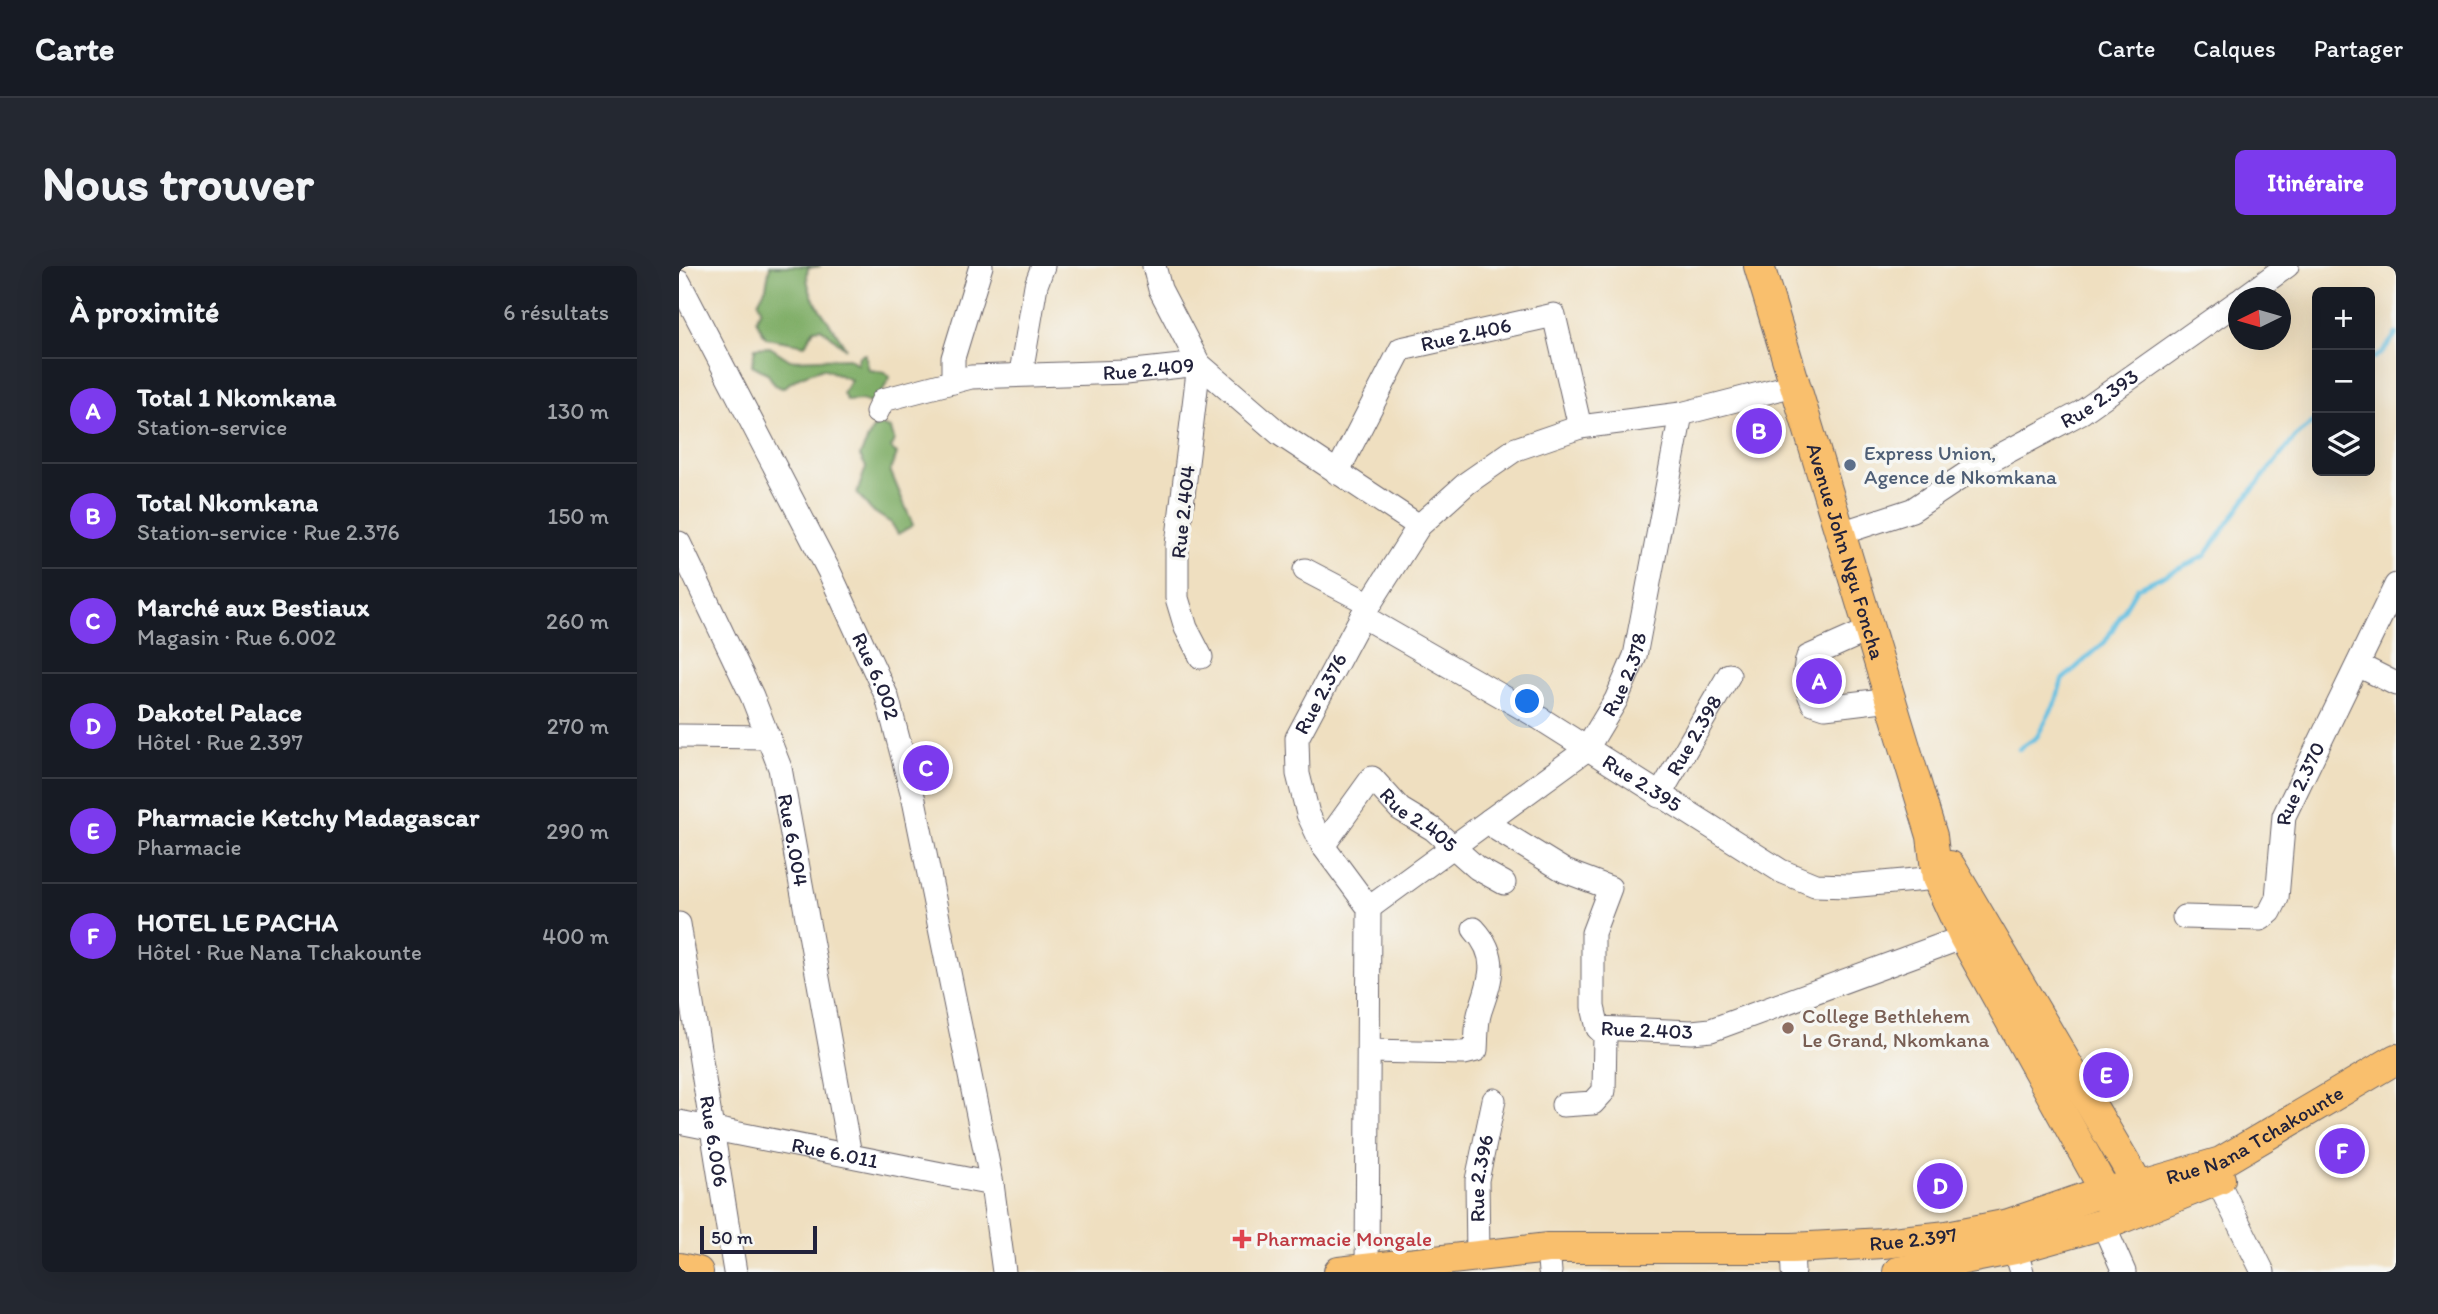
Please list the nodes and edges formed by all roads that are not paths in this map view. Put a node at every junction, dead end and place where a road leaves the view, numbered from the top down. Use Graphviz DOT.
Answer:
graph roads {
  1 [pos="981,266"];
  2 [pos="1043,266"];
  3 [pos="1154,266"];
  4 [pos="1759,266"];
  5 [pos="2287,266"];
  6 [pos="679,282"];
  7 [pos="2258,287"];
  8 [pos="2228,308"];
  9 [pos="1199,364"];
  10 [pos="1021,373"];
  11 [pos="953,382"];
  12 [pos="1794,385"];
  13 [pos="877,412"];
  14 [pos="1682,414"];
  15 [pos="1580,427"];
  16 [pos="1337,473"];
  17 [pos="1419,526"];
  18 [pos="1838,534"];
  19 [pos="679,543"];
  20 [pos="1305,570"];
  21 [pos="2396,585"];
  22 [pos="1366,610"];
  23 [pos="1869,630"];
  24 [pos="1201,657"];
  25 [pos="2358,665"];
  26 [pos="1729,675"];
  27 [pos="2396,684"];
  28 [pos="1891,698"];
  29 [pos="679,736"];
  30 [pos="769,737"];
  31 [pos="1586,750"];
  32 [pos="1660,796"];
  33 [pos="1490,820"];
  34 [pos="1933,836"];
  35 [pos="1323,846"];
  36 [pos="1454,846"];
  37 [pos="1937,878"];
  38 [pos="1504,883"];
  39 [pos="1369,908"];
  40 [pos="2185,917"];
  41 [pos="679,923"];
  42 [pos="1474,929"];
  43 [pos="1964,937"];
  44 [pos="683,972"];
  45 [pos="1598,1028"];
  46 [pos="1369,1051"];
  47 [pos="2396,1059"];
  48 [pos="2396,1082"];
  49 [pos="1494,1100"];
  50 [pos="1563,1105"];
  51 [pos="679,1122"];
  52 [pos="714,1128"];
  53 [pos="2109,1138"];
  54 [pos="2074,1141"];
  55 [pos="850,1155"];
  56 [pos="2204,1174"];
  57 [pos="992,1184"];
  58 [pos="2105,1191"];
  59 [pos="2142,1196"];
  60 [pos="2036,1214"];
  61 [pos="2110,1222"];
  62 [pos="1478,1257"];
  63 [pos="1549,1260"];
  64 [pos="1792,1260"];
  65 [pos="2019,1261"];
  66 [pos="679,1268"];
  67 [pos="1358,1270"];
  68 [pos="698,1272"];
  69 [pos="735,1272"];
  70 [pos="1004,1272"];
  71 [pos="1899,1272"];
  72 [pos="2124,1272"];
  73 [pos="2263,1272"];
  1 -- 11 [label="street"];
  2 -- 10 [label="street"];
  3 -- 9 [label="street"];
  4 -- 12 [label="main road, Avenue John Ngu Foncha"];
  5 -- 7 [label="street"];
  6 -- 57 [label="street, Rue 6.002"];
  8 -- 18 [label="street, Rue 2.393"];
  9 -- 10 [label="street, Rue 2.409"];
  9 -- 16 [label="street, Rue 2.409"];
  9 -- 24 [label="street, Rue 2.404"];
  10 -- 11 [label="street, Rue 2.409"];
  11 -- 13 [label="street, Rue 2.409"];
  12 -- 14 [label="street, Rue 2.376"];
  12 -- 18 [label="main road, Avenue John Ngu Foncha"];
  14 -- 15 [label="street, Rue 2.376"];
  14 -- 31 [label="street, Rue 2.378"];
  15 -- 16 [label="street, Rue 2.406"];
  15 -- 17 [label="street, Rue 2.376"];
  16 -- 17 [label="street, Rue 2.409"];
  17 -- 22 [label="street, Rue 2.376"];
  18 -- 23 [label="main road, Avenue John Ngu Foncha"];
  19 -- 30 [label="street, Rue 6.004"];
  20 -- 22 [label="street, Rue 2.395"];
  21 -- 25 [label="street, Rue 2.370"];
  22 -- 31 [label="street, Rue 2.395"];
  22 -- 35 [label="street, Rue 2.376"];
  23 -- 28 [label="main road, Avenue John Ngu Foncha"];
  23 -- 28 [label="street"];
  25 -- 27 [label="street"];
  25 -- 40 [label="street, Rue 2.370"];
  26 -- 32 [label="street, Rue 2.398"];
  28 -- 34 [label="main road, Avenue John Ngu Foncha"];
  29 -- 30 [label="street"];
  30 -- 55 [label="street, Rue 6.004"];
  31 -- 32 [label="street, Rue 2.395"];
  31 -- 33 [label="street, Rue 2.378"];
  32 -- 37 [label="street, Rue 2.395"];
  33 -- 36 [label="street, Rue 2.378"];
  33 -- 45 [label="street, Rue 2.403"];
  34 -- 37 [label="main road, Avenue John Ngu Foncha"];
  34 -- 53 [label="main road, Avenue John Ngu Foncha"];
  35 -- 36 [label="street, Rue 2.405"];
  35 -- 39 [label="street, Rue 2.376"];
  36 -- 38 [label="street, Rue 2.405"];
  36 -- 39 [label="street, Rue 2.378"];
  37 -- 43 [label="main road, Avenue John Ngu Foncha"];
  39 -- 46 [label="street"];
  41 -- 44 [label="street, Rue 6.006"];
  42 -- 46 [label="street"];
  43 -- 45 [label="street, Rue 2.403"];
  43 -- 54 [label="main road, Avenue John Ngu Foncha"];
  44 -- 52 [label="street, Rue 6.006"];
  45 -- 50 [label="street"];
  46 -- 67 [label="street"];
  47 -- 56 [label="main road, Rue Nana Tchakounte"];
  48 -- 56 [label="main road, Rue Nana Tchakounte"];
  49 -- 62 [label="street, Rue 2.396"];
  51 -- 52 [label="street, Rue 6.011"];
  52 -- 55 [label="street, Rue 6.011"];
  52 -- 69 [label="street, Rue 6.006"];
  53 -- 56 [label="main road"];
  53 -- 59 [label="main road, Avenue John Ngu Foncha"];
  54 -- 58 [label="main road, Avenue John Ngu Foncha"];
  54 -- 60 [label="main road"];
  55 -- 57 [label="street, Rue 6.011"];
  56 -- 59 [label="main road, Rue Nana Tchakounte"];
  56 -- 73 [label="street"];
  57 -- 70 [label="street, Rue 6.002"];
  58 -- 59 [label="main road, Rue Nana Tchakounte"];
  58 -- 60 [label="main road, Rue 2.397"];
  58 -- 61 [label="main road, Avenue John Ngu Foncha"];
  59 -- 61 [label="main road, Rue Nana Tchakounte"];
  60 -- 64 [label="main road, Rue 2.397"];
  61 -- 65 [label="main road, Rue 2.397"];
  61 -- 72 [label="street"];
  62 -- 63 [label="main road, Rue 2.397"];
  62 -- 67 [label="main road, Rue 2.397"];
  63 -- 64 [label="main road, Rue 2.397"];
  65 -- 71 [label="main road, Rue 2.397"];
  66 -- 68 [label="main road"];
}
